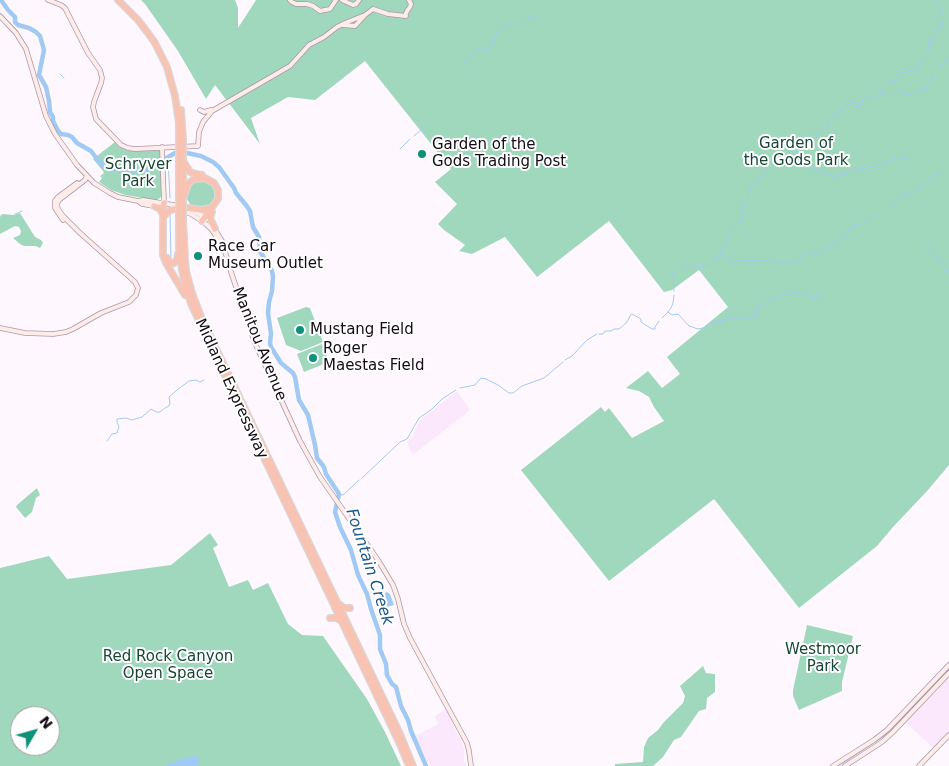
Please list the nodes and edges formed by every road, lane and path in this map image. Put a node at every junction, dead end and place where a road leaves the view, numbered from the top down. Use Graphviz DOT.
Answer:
graph roads {
  1 [pos="48,0"];
  2 [pos="118,0"];
  3 [pos="123,0"];
  4 [pos="290,0"];
  5 [pos="336,0"];
  6 [pos="342,0"];
  7 [pos="359,0"];
  8 [pos="409,0"];
  9 [pos="0,16"];
  10 [pos="215,109"];
  11 [pos="200,110"];
  12 [pos="181,140"];
  13 [pos="162,147"];
  14 [pos="181,161"];
  15 [pos="87,176"];
  16 [pos="164,193"];
  17 [pos="181,199"];
  18 [pos="154,204"];
  19 [pos="164,206"];
  20 [pos="173,207"];
  21 [pos="188,208"];
  22 [pos="212,209"];
  23 [pos="164,216"];
  24 [pos="181,218"];
  25 [pos="204,219"];
  26 [pos="179,229"];
  27 [pos="215,229"];
  28 [pos="222,246"];
  29 [pos="0,328"];
  30 [pos="205,334"];
  31 [pos="223,367"];
  32 [pos="342,616"];
  33 [pos="949,664"];
  34 [pos="949,673"];
  35 [pos="949,735"];
  36 [pos="409,766"];
  37 [pos="413,766"];
  38 [pos="470,766"];
  39 [pos="833,766"];
  40 [pos="845,766"];
  41 [pos="919,766"];
  1 -- 13 [label="main road"];
  2 -- 12 [label="highway, Midland Expressway"];
  3 -- 12 [label="highway, Midland Expressway"];
  4 -- 5 [label="main road"];
  6 -- 7 [label="main road"];
  8 -- 10 [label="main road"];
  9 -- 15 [label="main road, Manitou Avenue"];
  10 -- 11 [label="main road"];
  10 -- 13 [label="main road"];
  12 -- 14 [label="highway, Midland Expressway, bridge"];
  13 -- 16 [label="main road"];
  14 -- 17 [label="highway, Midland Expressway"];
  14 -- 22 [label="highway"];
  15 -- 18 [label="main road, Manitou Avenue"];
  15 -- 29 [label="main road"];
  16 -- 18 [label="main road"];
  16 -- 19 [label="main road"];
  16 -- 20 [label="main road"];
  17 -- 22 [label="highway"];
  17 -- 24 [label="highway, Midland Expressway, bridge"];
  18 -- 19 [label="main road, Manitou Avenue"];
  18 -- 23 [label="highway"];
  19 -- 20 [label="main road, Manitou Avenue"];
  19 -- 23 [label="highway"];
  20 -- 21 [label="main road, Manitou Avenue"];
  20 -- 23 [label="highway"];
  20 -- 25 [label="main road, Manitou Avenue"];
  21 -- 22 [label="highway"];
  21 -- 25 [label="main road, Manitou Avenue"];
  22 -- 25 [label="highway"];
  22 -- 27 [label="highway"];
  23 -- 26 [label="highway"];
  23 -- 30 [label="highway"];
  24 -- 26 [label="highway, Midland Expressway"];
  24 -- 31 [label="highway, Midland Expressway"];
  25 -- 27 [label="main road, Manitou Avenue"];
  25 -- 28 [label="main road, Manitou Avenue"];
  26 -- 30 [label="highway, Midland Expressway"];
  27 -- 28 [label="main road, Manitou Avenue"];
  28 -- 38 [label="main road, Manitou Avenue"];
  30 -- 31 [label="highway, Midland Expressway"];
  31 -- 32 [label="highway, Midland Expressway"];
  32 -- 36 [label="highway, Midland Expressway"];
  32 -- 37 [label="highway, Midland Expressway"];
  33 -- 39 [label="main road"];
  34 -- 40 [label="main road"];
  35 -- 41 [label="main road"];
}
